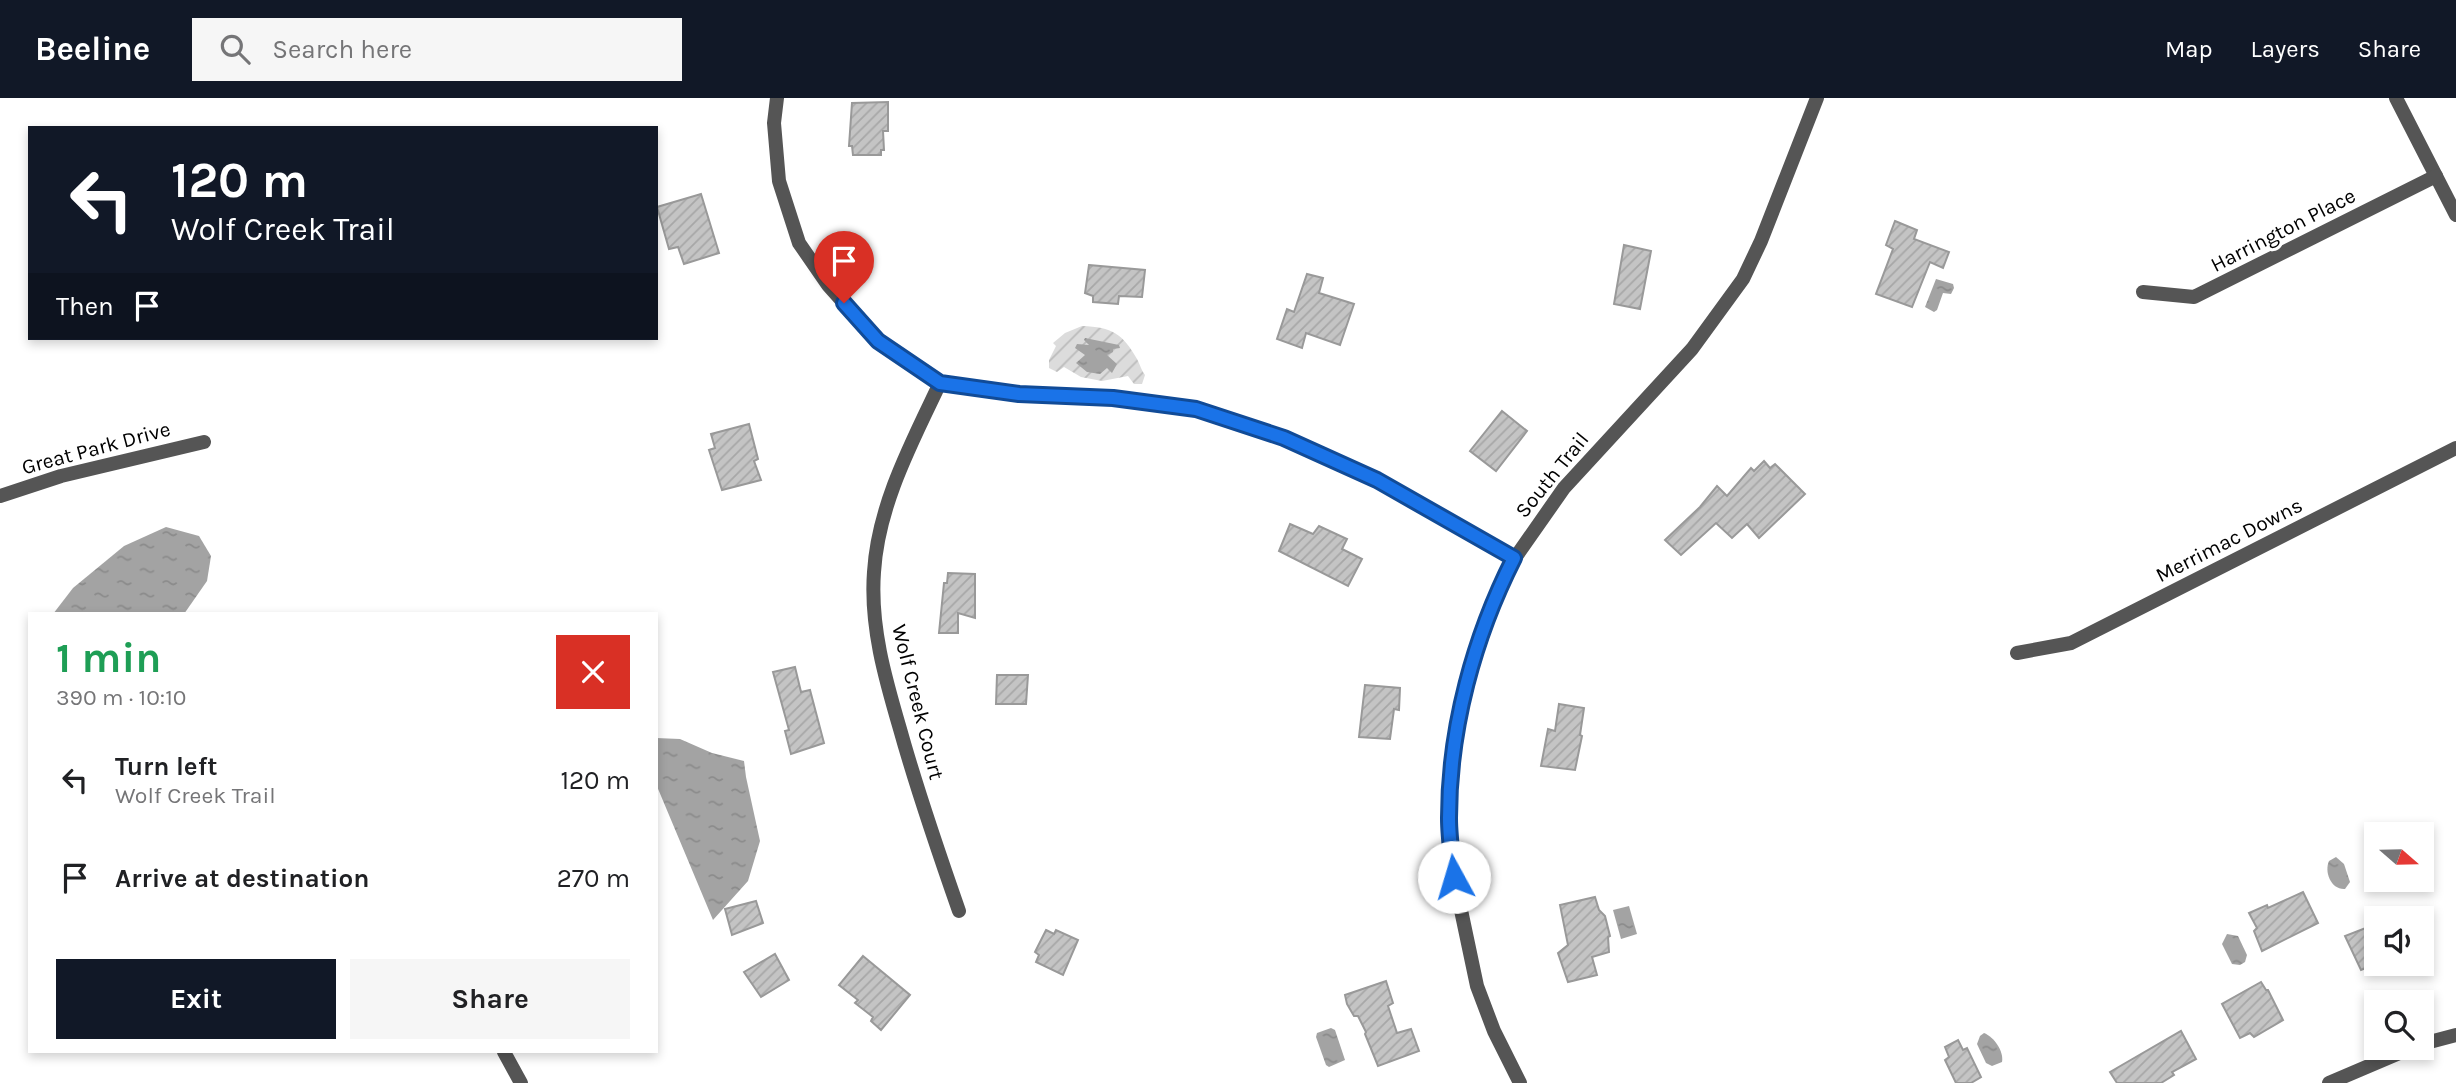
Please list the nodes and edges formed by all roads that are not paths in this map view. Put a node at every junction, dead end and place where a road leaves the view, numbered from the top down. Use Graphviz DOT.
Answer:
graph roads {
  1 [pos="777,98"];
  2 [pos="1817,98"];
  3 [pos="2396,98"];
  4 [pos="2435,176"];
  5 [pos="2456,215"];
  6 [pos="2143,292"];
  7 [pos="940,383"];
  8 [pos="204,442"];
  9 [pos="2456,448"];
  10 [pos="0,496"];
  11 [pos="1514,558"];
  12 [pos="2017,653"];
  13 [pos="959,911"];
  14 [pos="2456,1035"];
  15 [pos="2434,1041"];
  16 [pos="505,1053"];
  17 [pos="2383,1060"];
  18 [pos="521,1083"];
  19 [pos="1520,1083"];
  20 [pos="2329,1083"];
  1 -- 7 [label="street"];
  2 -- 11 [label="street, South Trail"];
  3 -- 4 [label="street"];
  4 -- 5 [label="street"];
  4 -- 6 [label="street, Harrington Place"];
  7 -- 11 [label="street"];
  7 -- 13 [label="street, Wolf Creek Court"];
  8 -- 10 [label="street, Great Park Drive"];
  9 -- 12 [label="street, Merrimac Downs"];
  11 -- 19 [label="street, South Trail"];
  14 -- 15 [label="street"];
  16 -- 18 [label="street"];
  17 -- 20 [label="street"];
}
